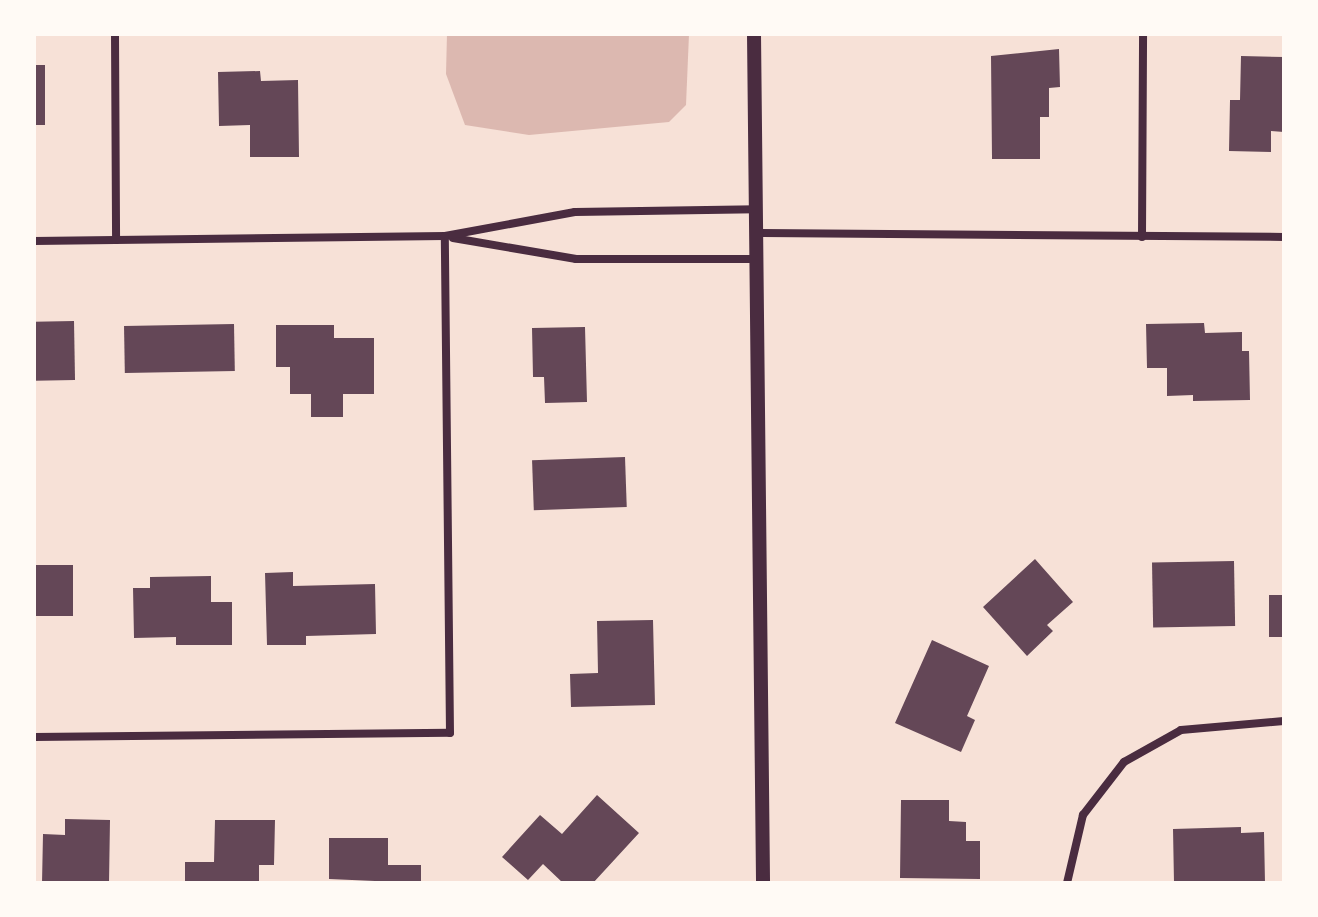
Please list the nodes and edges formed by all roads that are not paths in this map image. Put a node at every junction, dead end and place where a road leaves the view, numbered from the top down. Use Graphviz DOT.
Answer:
graph roads {
  1 [pos="115,34"];
  2 [pos="754,34"];
  3 [pos="1143,34"];
  4 [pos="756,209"];
  5 [pos="756,233"];
  6 [pos="445,236"];
  7 [pos="1142,237"];
  8 [pos="1284,237"];
  9 [pos="116,240"];
  10 [pos="34,241"];
  11 [pos="756,259"];
  12 [pos="1284,721"];
  13 [pos="34,737"];
  14 [pos="763,883"];
  15 [pos="1067,883"];
  1 -- 9 [label="street"];
  2 -- 4 [label="street"];
  3 -- 7 [label="street"];
  4 -- 5 [label="street"];
  4 -- 6 [label="street"];
  5 -- 7 [label="street"];
  5 -- 11 [label="street"];
  6 -- 9 [label="street"];
  6 -- 11 [label="street"];
  6 -- 13 [label="street"];
  7 -- 8 [label="street"];
  9 -- 10 [label="street"];
  11 -- 14 [label="street"];
  12 -- 15 [label="street"];
}
